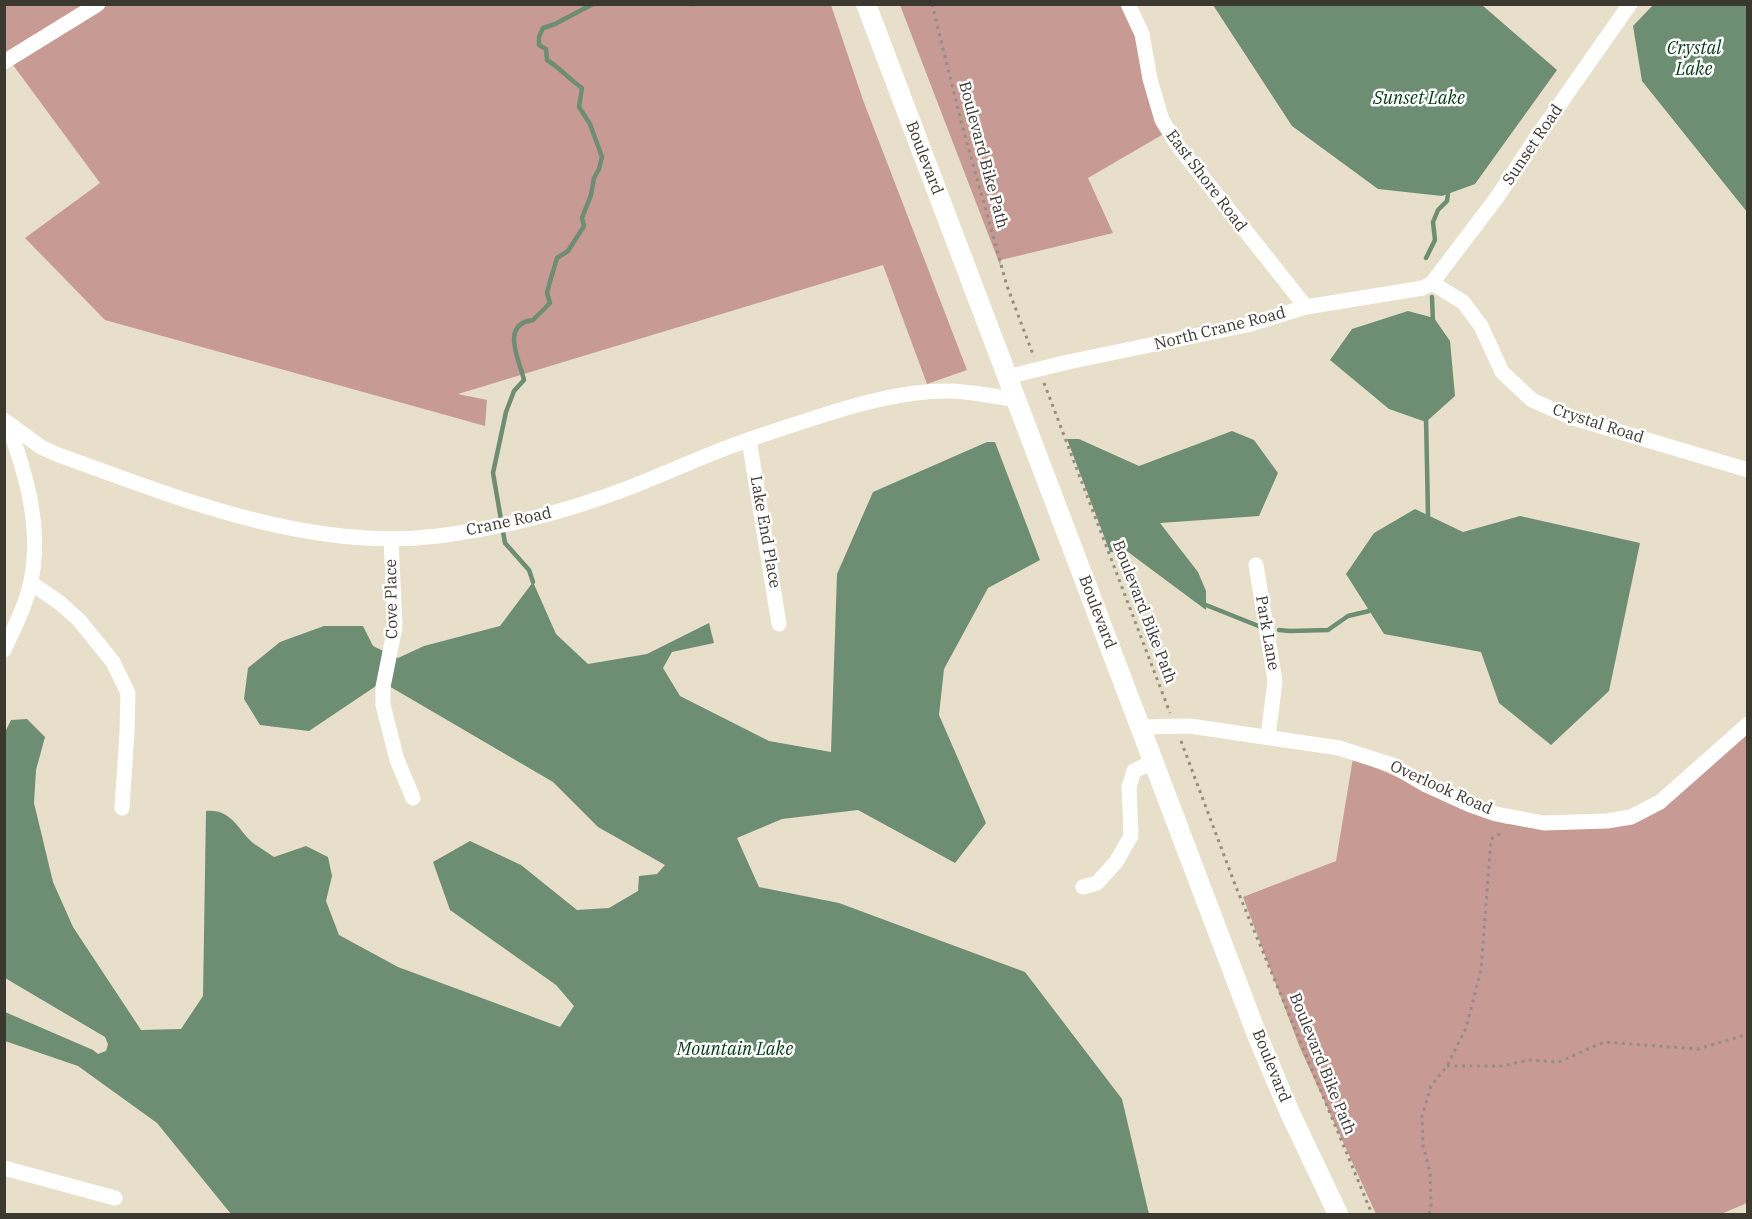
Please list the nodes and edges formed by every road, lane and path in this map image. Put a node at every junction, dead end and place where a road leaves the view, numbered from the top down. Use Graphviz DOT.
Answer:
graph roads {
  1 [pos="98,4"];
  2 [pos="866,4"];
  3 [pos="932,4"];
  4 [pos="1128,4"];
  5 [pos="1630,4"];
  6 [pos="4,62"];
  7 [pos="1432,283"];
  8 [pos="1306,307"];
  9 [pos="1039,369"];
  10 [pos="1007,377"];
  11 [pos="1016,400"];
  12 [pos="6,421"];
  13 [pos="749,440"];
  14 [pos="1748,470"];
  15 [pos="391,538"];
  16 [pos="1256,565"];
  17 [pos="31,583"];
  18 [pos="779,624"];
  19 [pos="4,650"];
  20 [pos="1748,724"];
  21 [pos="1175,726"];
  22 [pos="1140,727"];
  23 [pos="1268,737"];
  24 [pos="1154,761"];
  25 [pos="413,798"];
  26 [pos="122,808"];
  27 [pos="1508,829"];
  28 [pos="1083,887"];
  29 [pos="1748,1034"];
  30 [pos="1447,1066"];
  31 [pos="4,1168"];
  32 [pos="115,1198"];
  33 [pos="1338,1215"];
  34 [pos="1372,1215"];
  35 [pos="1429,1215"];
  1 -- 6 [label="street"];
  2 -- 10 [label="main road, Boulevard"];
  3 -- 9 [label="path, Boulevard Bike Path"];
  4 -- 8 [label="street, East Shore Road"];
  5 -- 7 [label="street, Sunset Road"];
  7 -- 8 [label="street, North Crane Road"];
  7 -- 14 [label="street, Crystal Road"];
  8 -- 9 [label="street, North Crane Road"];
  9 -- 10 [label="street, North Crane Road"];
  9 -- 21 [label="path, Boulevard Bike Path"];
  10 -- 11 [label="main road, Boulevard"];
  11 -- 13 [label="street, Crane Road"];
  11 -- 22 [label="main road, Boulevard"];
  12 -- 15 [label="street, Crane Road"];
  12 -- 17 [label="street"];
  13 -- 15 [label="street, Crane Road"];
  13 -- 18 [label="street, Lake End Place"];
  15 -- 25 [label="street, Cove Place"];
  16 -- 23 [label="street, Park Lane"];
  17 -- 19 [label="street"];
  17 -- 26 [label="street"];
  20 -- 23 [label="street, Overlook Road"];
  21 -- 22 [label="street, Overlook Road"];
  21 -- 23 [label="street, Overlook Road"];
  21 -- 34 [label="path, Boulevard Bike Path"];
  22 -- 24 [label="main road, Boulevard"];
  24 -- 28 [label="street"];
  24 -- 33 [label="main road, Boulevard"];
  27 -- 30 [label="path"];
  29 -- 30 [label="path"];
  30 -- 35 [label="path"];
  31 -- 32 [label="street"];
}
